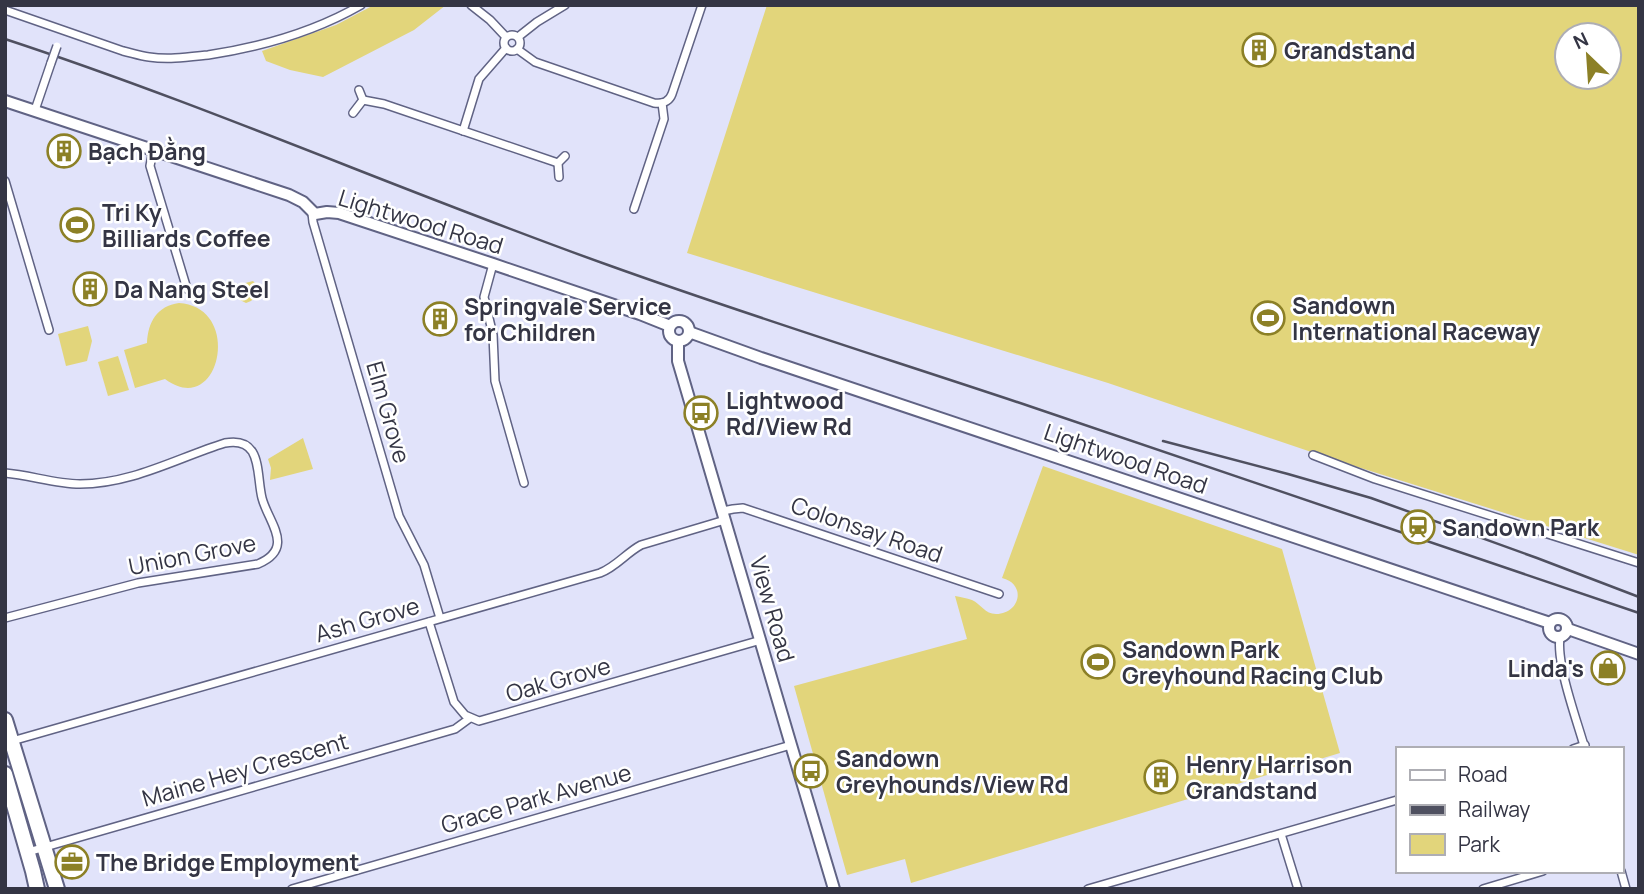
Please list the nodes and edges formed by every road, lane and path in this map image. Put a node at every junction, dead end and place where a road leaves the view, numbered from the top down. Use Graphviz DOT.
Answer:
graph roads {
  1 [pos="361,5"];
  2 [pos="471,5"];
  3 [pos="565,5"];
  4 [pos="702,5"];
  5 [pos="349,8"];
  6 [pos="5,10"];
  7 [pos="62,30"];
  8 [pos="506,37"];
  9 [pos="519,37"];
  10 [pos="506,48"];
  11 [pos="517,49"];
  12 [pos="359,90"];
  13 [pos="363,100"];
  14 [pos="5,101"];
  15 [pos="662,103"];
  16 [pos="35,110"];
  17 [pos="352,113"];
  18 [pos="463,131"];
  19 [pos="153,150"];
  20 [pos="565,156"];
  21 [pos="558,163"];
  22 [pos="559,177"];
  23 [pos="5,181"];
  24 [pos="634,209"];
  25 [pos="312,213"];
  26 [pos="493,264"];
  27 [pos="187,289"];
  28 [pos="670,326"];
  29 [pos="49,330"];
  30 [pos="689,332"];
  31 [pos="678,341"];
  32 [pos="1313,455"];
  33 [pos="5,473"];
  34 [pos="524,483"];
  35 [pos="724,515"];
  36 [pos="1639,563"];
  37 [pos="999,594"];
  38 [pos="5,618"];
  39 [pos="440,618"];
  40 [pos="429,622"];
  41 [pos="1564,633"];
  42 [pos="761,640"];
  43 [pos="1639,654"];
  44 [pos="470,718"];
  45 [pos="5,720"];
  46 [pos="12,741"];
  47 [pos="790,745"];
  48 [pos="1585,747"];
  49 [pos="25,783"];
  50 [pos="7,784"];
  51 [pos="1396,800"];
  52 [pos="1281,834"];
  53 [pos="45,847"];
  54 [pos="28,852"];
  55 [pos="1536,873"];
  56 [pos="37,889"];
  57 [pos="57,889"];
  58 [pos="292,889"];
  59 [pos="834,889"];
  60 [pos="1088,889"];
  61 [pos="1298,889"];
  62 [pos="1483,889"];
  1 -- 5 [label="street"];
  2 -- 8 [label="street"];
  3 -- 9 [label="street"];
  4 -- 15 [label="street"];
  5 -- 7 [label="street"];
  6 -- 7 [label="street"];
  7 -- 16 [label="street, bridge"];
  8 -- 9 [label="street"];
  8 -- 10 [label="street"];
  9 -- 11 [label="street"];
  10 -- 11 [label="street"];
  10 -- 18 [label="street"];
  11 -- 15 [label="street"];
  12 -- 13 [label="street"];
  13 -- 17 [label="street"];
  13 -- 18 [label="street"];
  14 -- 16 [label="main road, Lightwood Road"];
  15 -- 24 [label="street"];
  16 -- 19 [label="main road, Lightwood Road"];
  18 -- 21 [label="street"];
  19 -- 25 [label="main road, Lightwood Road"];
  19 -- 27 [label="street"];
  20 -- 21 [label="street"];
  21 -- 22 [label="street"];
  23 -- 29 [label="street"];
  25 -- 26 [label="main road, Lightwood Road"];
  25 -- 39 [label="street, Elm Grove"];
  26 -- 28 [label="main road, Lightwood Road"];
  26 -- 34 [label="street"];
  28 -- 30 [label="main road"];
  28 -- 31 [label="main road"];
  30 -- 31 [label="main road"];
  30 -- 41 [label="main road, Lightwood Road"];
  31 -- 35 [label="main road, View Road"];
  32 -- 36 [label="street"];
  33 -- 38 [label="street, Union Grove"];
  35 -- 37 [label="street, Colonsay Road"];
  35 -- 39 [label="street, Ash Grove"];
  35 -- 42 [label="main road, View Road"];
  39 -- 40 [label="street, Ash Grove"];
  40 -- 44 [label="street"];
  40 -- 46 [label="street, Ash Grove"];
  41 -- 43 [label="main road"];
  41 -- 48 [label="street"];
  42 -- 44 [label="street, Oak Grove"];
  42 -- 47 [label="main road, View Road"];
  44 -- 53 [label="street, Maine Hey Crescent"];
  45 -- 46 [label="highway"];
  46 -- 49 [label="highway"];
  47 -- 58 [label="street, Grace Park Avenue"];
  47 -- 59 [label="main road, View Road"];
  49 -- 50 [label="street"];
  49 -- 53 [label="highway"];
  50 -- 54 [label="highway"];
  51 -- 52 [label="street"];
  52 -- 60 [label="street"];
  52 -- 61 [label="street"];
  53 -- 54 [label="street, Maine Hey Crescent"];
  53 -- 57 [label="highway"];
  54 -- 56 [label="highway"];
  55 -- 62 [label="street"];
}
